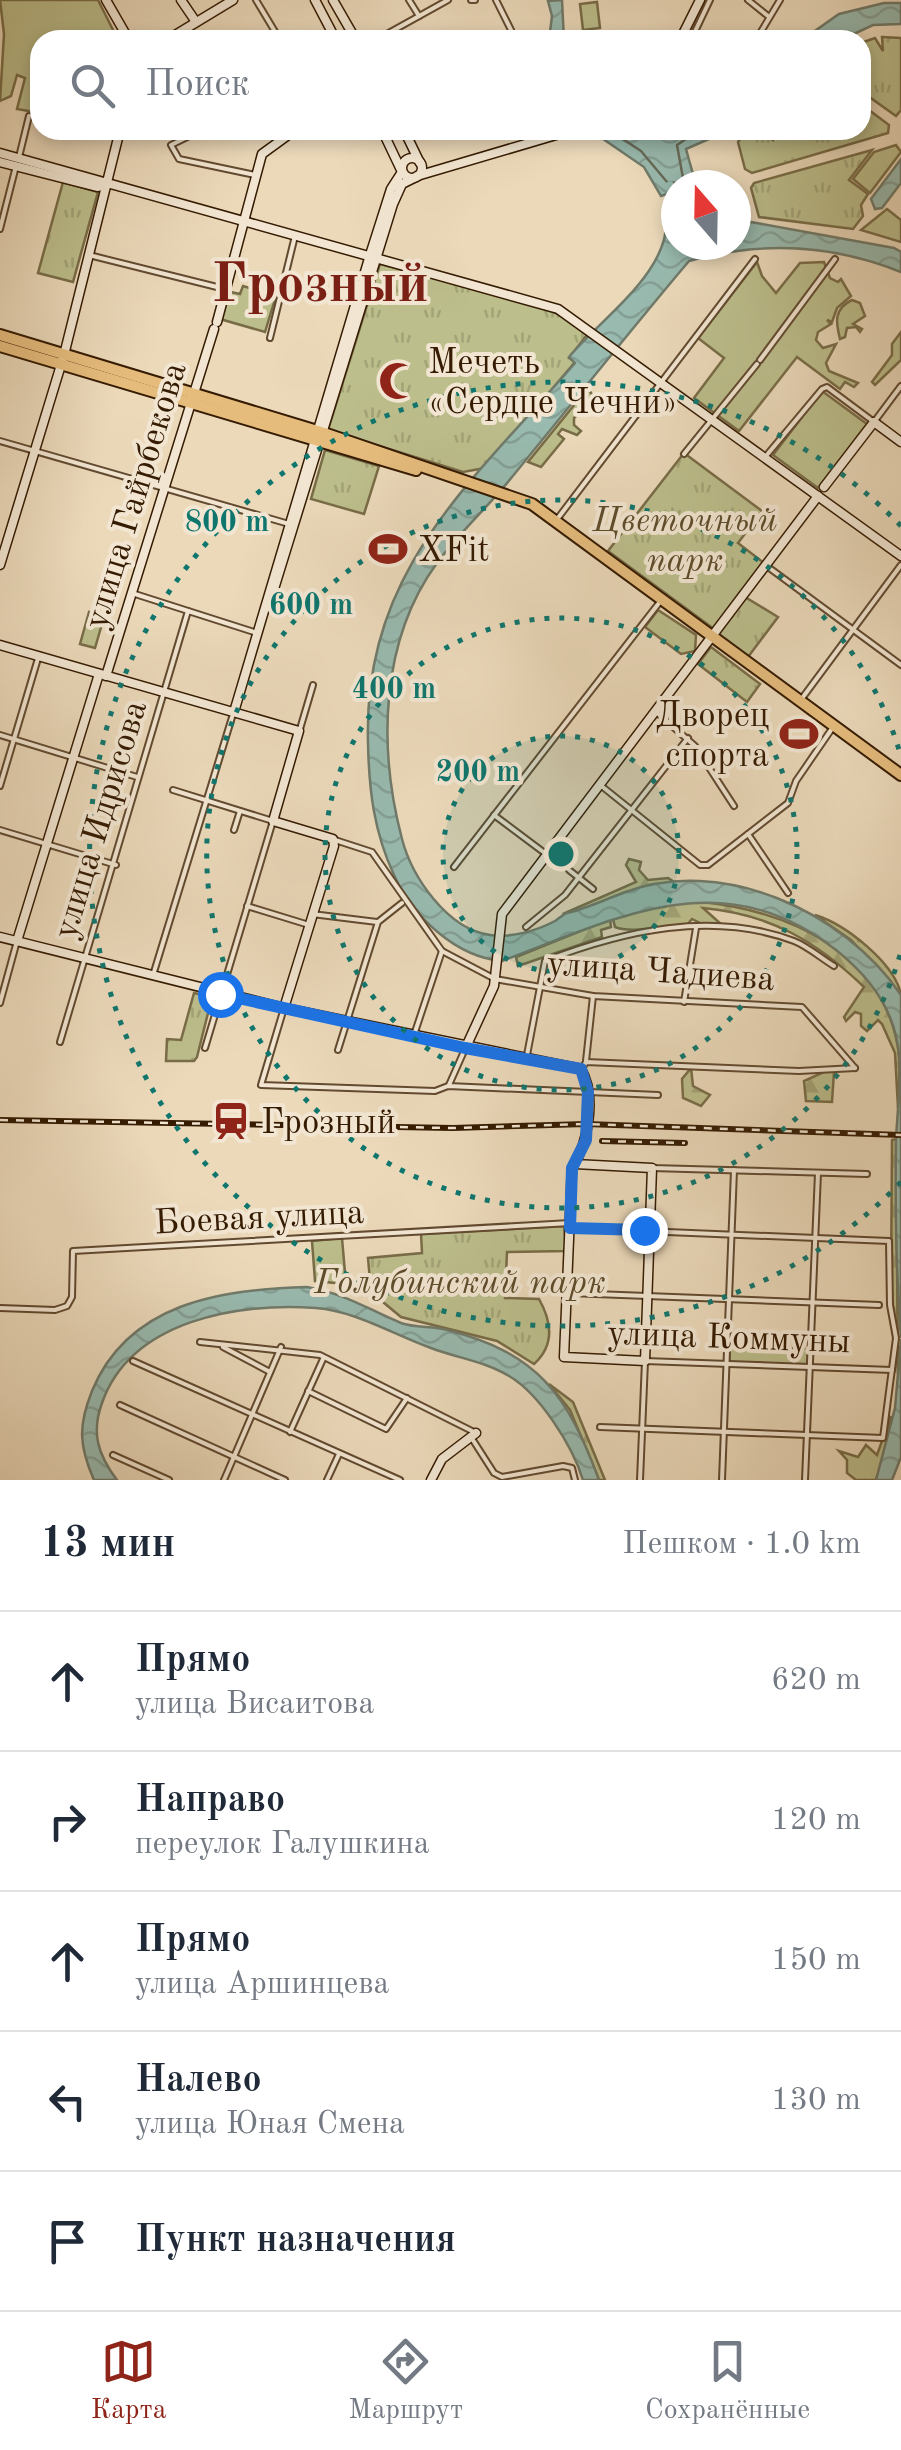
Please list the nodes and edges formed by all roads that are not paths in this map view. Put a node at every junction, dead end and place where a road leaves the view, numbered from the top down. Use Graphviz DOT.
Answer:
graph roads {
  1 [pos="106,0"];
  2 [pos="182,0"];
  3 [pos="233,0"];
  4 [pos="256,0"];
  5 [pos="315,0"];
  6 [pos="333,0"];
  7 [pos="410,0"];
  8 [pos="448,0"];
  9 [pos="496,0"];
  10 [pos="700,0"];
  11 [pos="710,0"];
  12 [pos="748,0"];
  13 [pos="780,0"];
  14 [pos="419,16"];
  15 [pos="768,16"];
  16 [pos="196,22"];
  17 [pos="124,30"];
  18 [pos="183,30"];
  19 [pos="274,30"];
  20 [pos="331,30"];
  21 [pos="350,30"];
  22 [pos="394,30"];
  23 [pos="511,30"];
  24 [pos="685,30"];
  25 [pos="695,30"];
  26 [pos="761,30"];
  27 [pos="28,116"];
  28 [pos="118,140"];
  29 [pos="181,140"];
  30 [pos="280,140"];
  31 [pos="387,140"];
  32 [pos="409,140"];
  33 [pos="540,140"];
  34 [pos="0,153"];
  35 [pos="0,162"];
  36 [pos="17,162"];
  37 [pos="420,164"];
  38 [pos="402,170"];
  39 [pos="442,170"];
  40 [pos="255,176"];
  41 [pos="415,177"];
  42 [pos="107,184"];
  43 [pos="242,220"];
  44 [pos="0,229"];
  45 [pos="295,235"];
  46 [pos="89,255"];
  47 [pos="374,256"];
  48 [pos="755,259"];
  49 [pos="835,259"];
  50 [pos="225,289"];
  51 [pos="0,335"];
  52 [pos="270,338"];
  53 [pos="0,346"];
  54 [pos="62,360"];
  55 [pos="662,381"];
  56 [pos="901,386"];
  57 [pos="194,400"];
  58 [pos="714,420"];
  59 [pos="874,422"];
  60 [pos="319,437"];
  61 [pos="0,441"];
  62 [pos="901,442"];
  63 [pos="34,451"];
  64 [pos="684,454"];
  65 [pos="765,457"];
  66 [pos="824,487"];
  67 [pos="166,489"];
  68 [pos="818,496"];
  69 [pos="556,522"];
  70 [pos="292,525"];
  71 [pos="5,531"];
  72 [pos="901,556"];
  73 [pos="0,565"];
  74 [pos="766,565"];
  75 [pos="901,565"];
  76 [pos="135,594"];
  77 [pos="659,603"];
  78 [pos="188,611"];
  79 [pos="854,630"];
  80 [pos="255,633"];
  81 [pos="712,636"];
  82 [pos="0,645"];
  83 [pos="39,656"];
  84 [pos="901,665"];
  85 [pos="102,675"];
  86 [pos="313,685"];
  87 [pos="163,693"];
  88 [pos="801,699"];
  89 [pos="655,711"];
  90 [pos="234,712"];
  91 [pos="831,730"];
  92 [pos="299,731"];
  93 [pos="0,735"];
  94 [pos="688,738"];
  95 [pos="14,739"];
  96 [pos="74,758"];
  97 [pos="138,776"];
  98 [pos="901,779"];
  99 [pos="599,784"];
  100 [pos="0,786"];
  101 [pos="174,790"];
  102 [pos="206,800"];
  103 [pos="734,806"];
  104 [pos="240,811"];
  105 [pos="632,811"];
  106 [pos="494,815"];
  107 [pos="273,821"];
  108 [pos="0,830"];
  109 [pos="234,830"];
  110 [pos="748,834"];
  111 [pos="333,839"];
  112 [pos="47,846"];
  113 [pos="547,854"];
  114 [pos="113,864"];
  115 [pos="454,867"];
  116 [pos="569,870"];
  117 [pos="579,877"];
  118 [pos="593,889"];
  119 [pos="788,892"];
  120 [pos="404,902"];
  121 [pos="247,906"];
  122 [pos="312,914"];
  123 [pos="378,922"];
  124 [pos="309,925"];
  125 [pos="526,927"];
  126 [pos="696,928"];
  127 [pos="0,937"];
  128 [pos="17,942"];
  129 [pos="442,951"];
  130 [pos="84,959"];
  131 [pos="834,966"];
  132 [pos="152,977"];
  133 [pos="495,978"];
  134 [pos="540,988"];
  135 [pos="220,994"];
  136 [pos="593,996"];
  137 [pos="684,1002"];
  138 [pos="0,1004"];
  139 [pos="284,1008"];
  140 [pos="345,1022"];
  141 [pos="413,1037"];
  142 [pos="60,1042"];
  143 [pos="204,1048"];
  144 [pos="465,1048"];
  145 [pos="338,1050"];
  146 [pos="527,1060"];
  147 [pos="583,1066"];
  148 [pos="448,1086"];
  149 [pos="588,1092"];
  150 [pos="658,1096"];
  151 [pos="574,1164"];
  152 [pos="652,1168"];
  153 [pos="734,1170"];
  154 [pos="818,1173"];
  155 [pos="867,1174"];
  156 [pos="570,1225"];
  157 [pos="649,1231"];
  158 [pos="732,1234"];
  159 [pos="816,1238"];
  160 [pos="568,1293"];
  161 [pos="647,1296"];
  162 [pos="729,1299"];
  163 [pos="813,1302"];
  164 [pos="879,1305"];
  165 [pos="0,1308"];
  166 [pos="200,1342"];
  167 [pos="223,1347"];
  168 [pos="281,1348"];
  169 [pos="324,1357"];
  170 [pos="645,1360"];
  171 [pos="133,1361"];
  172 [pos="727,1364"];
  173 [pos="810,1367"];
  174 [pos="892,1370"];
  175 [pos="270,1372"];
  176 [pos="308,1391"];
  177 [pos="408,1396"];
  178 [pos="120,1405"];
  179 [pos="252,1413"];
  180 [pos="600,1427"];
  181 [pos="642,1428"];
  182 [pos="724,1431"];
  183 [pos="290,1432"];
  184 [pos="806,1433"];
  185 [pos="473,1435"];
  186 [pos="339,1454"];
  187 [pos="113,1455"];
  188 [pos="234,1458"];
  189 [pos="534,1473"];
  190 [pos="517,1478"];
  191 [pos="169,1480"];
  192 [pos="224,1480"];
  193 [pos="285,1480"];
  194 [pos="327,1480"];
  195 [pos="400,1480"];
  196 [pos="431,1480"];
  197 [pos="536,1480"];
  198 [pos="575,1480"];
  199 [pos="640,1480"];
  200 [pos="722,1480"];
  201 [pos="805,1480"];
  1 -- 17 [label="main road"];
  2 -- 16 [label="main road"];
  3 -- 16 [label="main road"];
  4 -- 19 [label="street"];
  5 -- 20 [label="main road"];
  6 -- 21 [label="main road"];
  7 -- 14 [label="street"];
  8 -- 14 [label="street"];
  9 -- 23 [label="street"];
  10 -- 24 [label="main road"];
  11 -- 25 [label="street"];
  12 -- 15 [label="street"];
  13 -- 15 [label="street"];
  14 -- 22 [label="street"];
  15 -- 26 [label="street"];
  16 -- 18 [label="main road"];
  27 -- 36 [label="street"];
  28 -- 42 [label="main road"];
  29 -- 40 [label="street"];
  30 -- 40 [label="main road"];
  31 -- 38 [label="main road"];
  32 -- 37 [label="main road"];
  33 -- 39 [label="main road"];
  34 -- 36 [label="main road"];
  35 -- 36 [label="main road"];
  36 -- 42 [label="main road"];
  36 -- 44 [label="street"];
  37 -- 38 [label="main road"];
  37 -- 39 [label="main road"];
  37 -- 41 [label="main road"];
  38 -- 41 [label="main road"];
  38 -- 47 [label="main road"];
  39 -- 41 [label="main road"];
  40 -- 43 [label="main road, улица Гайрбекова"];
  41 -- 47 [label="main road"];
  42 -- 43 [label="main road"];
  42 -- 46 [label="main road"];
  43 -- 45 [label="main road"];
  43 -- 50 [label="main road, улица Гайрбекова"];
  45 -- 47 [label="main road"];
  45 -- 52 [label="street"];
  46 -- 50 [label="street"];
  46 -- 54 [label="main road"];
  47 -- 55 [label="main road"];
  47 -- 60 [label="main road"];
  48 -- 55 [label="street"];
  49 -- 58 [label="street"];
  50 -- 57 [label="main road, улица Гайрбекова"];
  51 -- 54 [label="main road"];
  53 -- 54 [label="main road"];
  54 -- 57 [label="main road"];
  54 -- 63 [label="main road"];
  55 -- 58 [label="main road"];
  55 -- 69 [label="street"];
  56 -- 59 [label="street"];
  57 -- 60 [label="main road"];
  57 -- 67 [label="main road, улица Гайрбекова"];
  58 -- 64 [label="street"];
  58 -- 65 [label="main road"];
  59 -- 62 [label="main road"];
  59 -- 65 [label="street"];
  59 -- 66 [label="main road"];
  60 -- 69 [label="main road"];
  60 -- 70 [label="main road"];
  61 -- 63 [label="street"];
  63 -- 67 [label="street"];
  63 -- 71 [label="main road"];
  65 -- 68 [label="main road"];
  67 -- 70 [label="street"];
  67 -- 76 [label="main road, улица Гайрбекова"];
  68 -- 72 [label="main road"];
  68 -- 74 [label="main road"];
  69 -- 77 [label="main road"];
  69 -- 81 [label="main road"];
  70 -- 80 [label="main road"];
  70 -- 90 [label="main road"];
  71 -- 73 [label="main road"];
  74 -- 79 [label="street"];
  74 -- 81 [label="main road"];
  75 -- 79 [label="street"];
  76 -- 78 [label="street"];
  76 -- 85 [label="main road, улица Гайрбекова"];
  77 -- 81 [label="main road"];
  77 -- 106 [label="street"];
  78 -- 80 [label="street"];
  78 -- 87 [label="street, улица Идрисова"];
  79 -- 84 [label="street"];
  79 -- 88 [label="street"];
  80 -- 90 [label="main road"];
  81 -- 88 [label="main road"];
  81 -- 89 [label="main road"];
  81 -- 91 [label="main road"];
  82 -- 83 [label="main road"];
  83 -- 85 [label="main road"];
  83 -- 95 [label="street"];
  85 -- 87 [label="main road"];
  85 -- 96 [label="main road, улица Гайрбекова"];
  86 -- 92 [label="street"];
  87 -- 90 [label="main road"];
  87 -- 97 [label="street, улица Идрисова"];
  88 -- 98 [label="main road"];
  89 -- 94 [label="street"];
  89 -- 99 [label="main road"];
  90 -- 92 [label="main road"];
  90 -- 102 [label="street"];
  91 -- 98 [label="main road"];
  91 -- 110 [label="street"];
  92 -- 107 [label="main road"];
  93 -- 95 [label="street"];
  94 -- 103 [label="street"];
  94 -- 105 [label="street"];
  95 -- 96 [label="street"];
  95 -- 100 [label="street"];
  96 -- 97 [label="street"];
  96 -- 112 [label="main road, улица Гайрбекова"];
  97 -- 114 [label="street, улица Идрисова"];
  99 -- 105 [label="street"];
  99 -- 113 [label="main road"];
  101 -- 102 [label="street"];
  102 -- 104 [label="street"];
  102 -- 132 [label="street"];
  104 -- 107 [label="street"];
  104 -- 109 [label="street"];
  105 -- 110 [label="street"];
  105 -- 117 [label="street"];
  106 -- 113 [label="street"];
  106 -- 115 [label="street"];
  107 -- 111 [label="main road"];
  107 -- 121 [label="street"];
  108 -- 112 [label="street"];
  110 -- 119 [label="street"];
  111 -- 120 [label="street"];
  111 -- 122 [label="main road"];
  112 -- 114 [label="street"];
  112 -- 128 [label="main road, улица Гайрбекова"];
  113 -- 133 [label="main road"];
  114 -- 130 [label="street, улица Идрисова"];
  116 -- 117 [label="street"];
  117 -- 118 [label="street"];
  117 -- 125 [label="street"];
  120 -- 123 [label="street"];
  120 -- 129 [label="street"];
  121 -- 124 [label="street"];
  121 -- 135 [label="street"];
  122 -- 123 [label="street"];
  122 -- 124 [label="main road"];
  123 -- 140 [label="street"];
  124 -- 139 [label="main road"];
  126 -- 131 [label="street"];
  126 -- 134 [label="street"];
  126 -- 137 [label="street"];
  127 -- 128 [label="main road"];
  128 -- 130 [label="main road"];
  128 -- 138 [label="street"];
  129 -- 133 [label="street, улица Чадиева"];
  129 -- 141 [label="street"];
  130 -- 132 [label="main road"];
  130 -- 142 [label="street, улица Идрисова"];
  132 -- 135 [label="main road"];
  133 -- 134 [label="street, улица Чадиева"];
  133 -- 144 [label="main road"];
  134 -- 136 [label="street, улица Чадиева"];
  134 -- 146 [label="street"];
  135 -- 139 [label="main road"];
  135 -- 143 [label="street"];
  136 -- 137 [label="street, улица Чадиева"];
  136 -- 147 [label="street"];
  137 -- 147 [label="street, улица Чадиева"];
  139 -- 140 [label="main road"];
  139 -- 148 [label="street"];
  140 -- 141 [label="main road"];
  140 -- 145 [label="street"];
  141 -- 144 [label="main road"];
  144 -- 146 [label="main road"];
  144 -- 148 [label="street"];
  146 -- 147 [label="main road"];
  147 -- 149 [label="main road"];
  148 -- 149 [label="street"];
  149 -- 150 [label="street"];
  149 -- 151 [label="main road"];
  151 -- 152 [label="main road"];
  151 -- 156 [label="main road"];
  152 -- 153 [label="street"];
  152 -- 157 [label="main road"];
  153 -- 154 [label="street"];
  153 -- 158 [label="street"];
  154 -- 155 [label="street"];
  154 -- 159 [label="street"];
  156 -- 157 [label="street"];
  156 -- 160 [label="main road"];
  156 -- 165 [label="street, Боевая улица"];
  157 -- 158 [label="street"];
  157 -- 161 [label="main road"];
  158 -- 159 [label="street"];
  158 -- 162 [label="street"];
  159 -- 163 [label="street"];
  159 -- 174 [label="street"];
  160 -- 161 [label="street"];
  160 -- 170 [label="main road, улица Коммуны"];
  161 -- 162 [label="street"];
  161 -- 170 [label="main road"];
  162 -- 163 [label="street"];
  162 -- 172 [label="street"];
  163 -- 164 [label="street"];
  163 -- 173 [label="street"];
  166 -- 167 [label="street"];
  167 -- 168 [label="street"];
  167 -- 175 [label="street"];
  168 -- 169 [label="street"];
  168 -- 175 [label="street"];
  169 -- 176 [label="street"];
  169 -- 177 [label="street"];
  170 -- 172 [label="street, улица Коммуны"];
  170 -- 181 [label="street"];
  171 -- 179 [label="street"];
  172 -- 173 [label="street, улица Коммуны"];
  172 -- 182 [label="street"];
  173 -- 174 [label="street, улица Коммуны"];
  173 -- 184 [label="street"];
  174 -- 184 [label="street"];
  175 -- 179 [label="street"];
  176 -- 177 [label="street"];
  176 -- 183 [label="street"];
  177 -- 185 [label="street"];
  178 -- 188 [label="street"];
  179 -- 183 [label="street"];
  179 -- 188 [label="street"];
  180 -- 181 [label="street"];
  181 -- 182 [label="street"];
  181 -- 199 [label="street"];
  182 -- 184 [label="street"];
  182 -- 200 [label="street"];
  183 -- 186 [label="street"];
  184 -- 201 [label="street"];
  185 -- 190 [label="street"];
  185 -- 196 [label="main road"];
  186 -- 194 [label="street"];
  186 -- 195 [label="street"];
  187 -- 191 [label="street"];
  188 -- 192 [label="street"];
  188 -- 193 [label="street"];
  189 -- 190 [label="street"];
  189 -- 197 [label="street"];
  189 -- 198 [label="street"];
}
